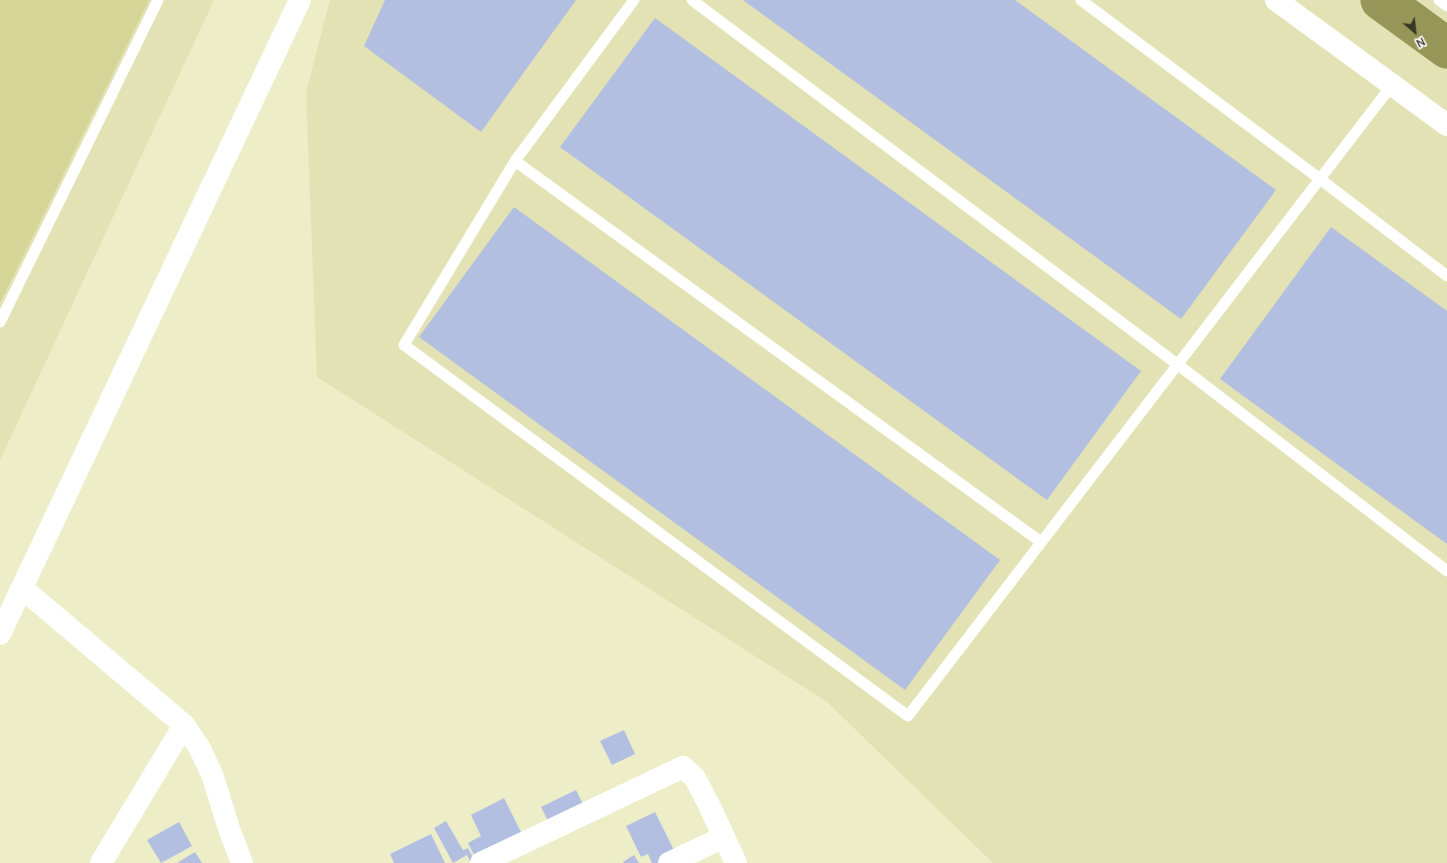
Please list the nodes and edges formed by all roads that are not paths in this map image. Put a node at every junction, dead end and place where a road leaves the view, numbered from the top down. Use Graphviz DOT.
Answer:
graph roads {
  1 [pos="158,0"];
  2 [pos="300,0"];
  3 [pos="634,0"];
  4 [pos="692,0"];
  5 [pos="1081,0"];
  6 [pos="1276,0"];
  7 [pos="1439,0"];
  8 [pos="1447,6"];
  9 [pos="1392,85"];
  10 [pos="1447,125"];
  11 [pos="515,162"];
  12 [pos="1320,179"];
  13 [pos="1447,276"];
  14 [pos="0,322"];
  15 [pos="1177,364"];
  16 [pos="1041,542"];
  17 [pos="1447,571"];
  18 [pos="22,588"];
  19 [pos="0,634"];
  20 [pos="184,725"];
  21 [pos="724,837"];
  22 [pos="102,863"];
  23 [pos="242,863"];
  24 [pos="481,863"];
  25 [pos="669,863"];
  26 [pos="736,863"];
  1 -- 14 [label="lane"];
  2 -- 18 [label="street"];
  3 -- 11 [label="lane"];
  4 -- 15 [label="lane"];
  5 -- 12 [label="lane"];
  6 -- 9 [label="street"];
  7 -- 8 [label="lane"];
  9 -- 10 [label="street"];
  9 -- 12 [label="lane"];
  11 -- 16 [label="lane"];
  11 -- 16 [label="lane"];
  12 -- 13 [label="lane"];
  12 -- 15 [label="lane"];
  15 -- 16 [label="lane"];
  15 -- 17 [label="lane"];
  18 -- 19 [label="street"];
  18 -- 20 [label="street"];
  20 -- 22 [label="street"];
  20 -- 23 [label="street"];
  21 -- 24 [label="street"];
  21 -- 25 [label="street"];
  21 -- 26 [label="street"];
}
